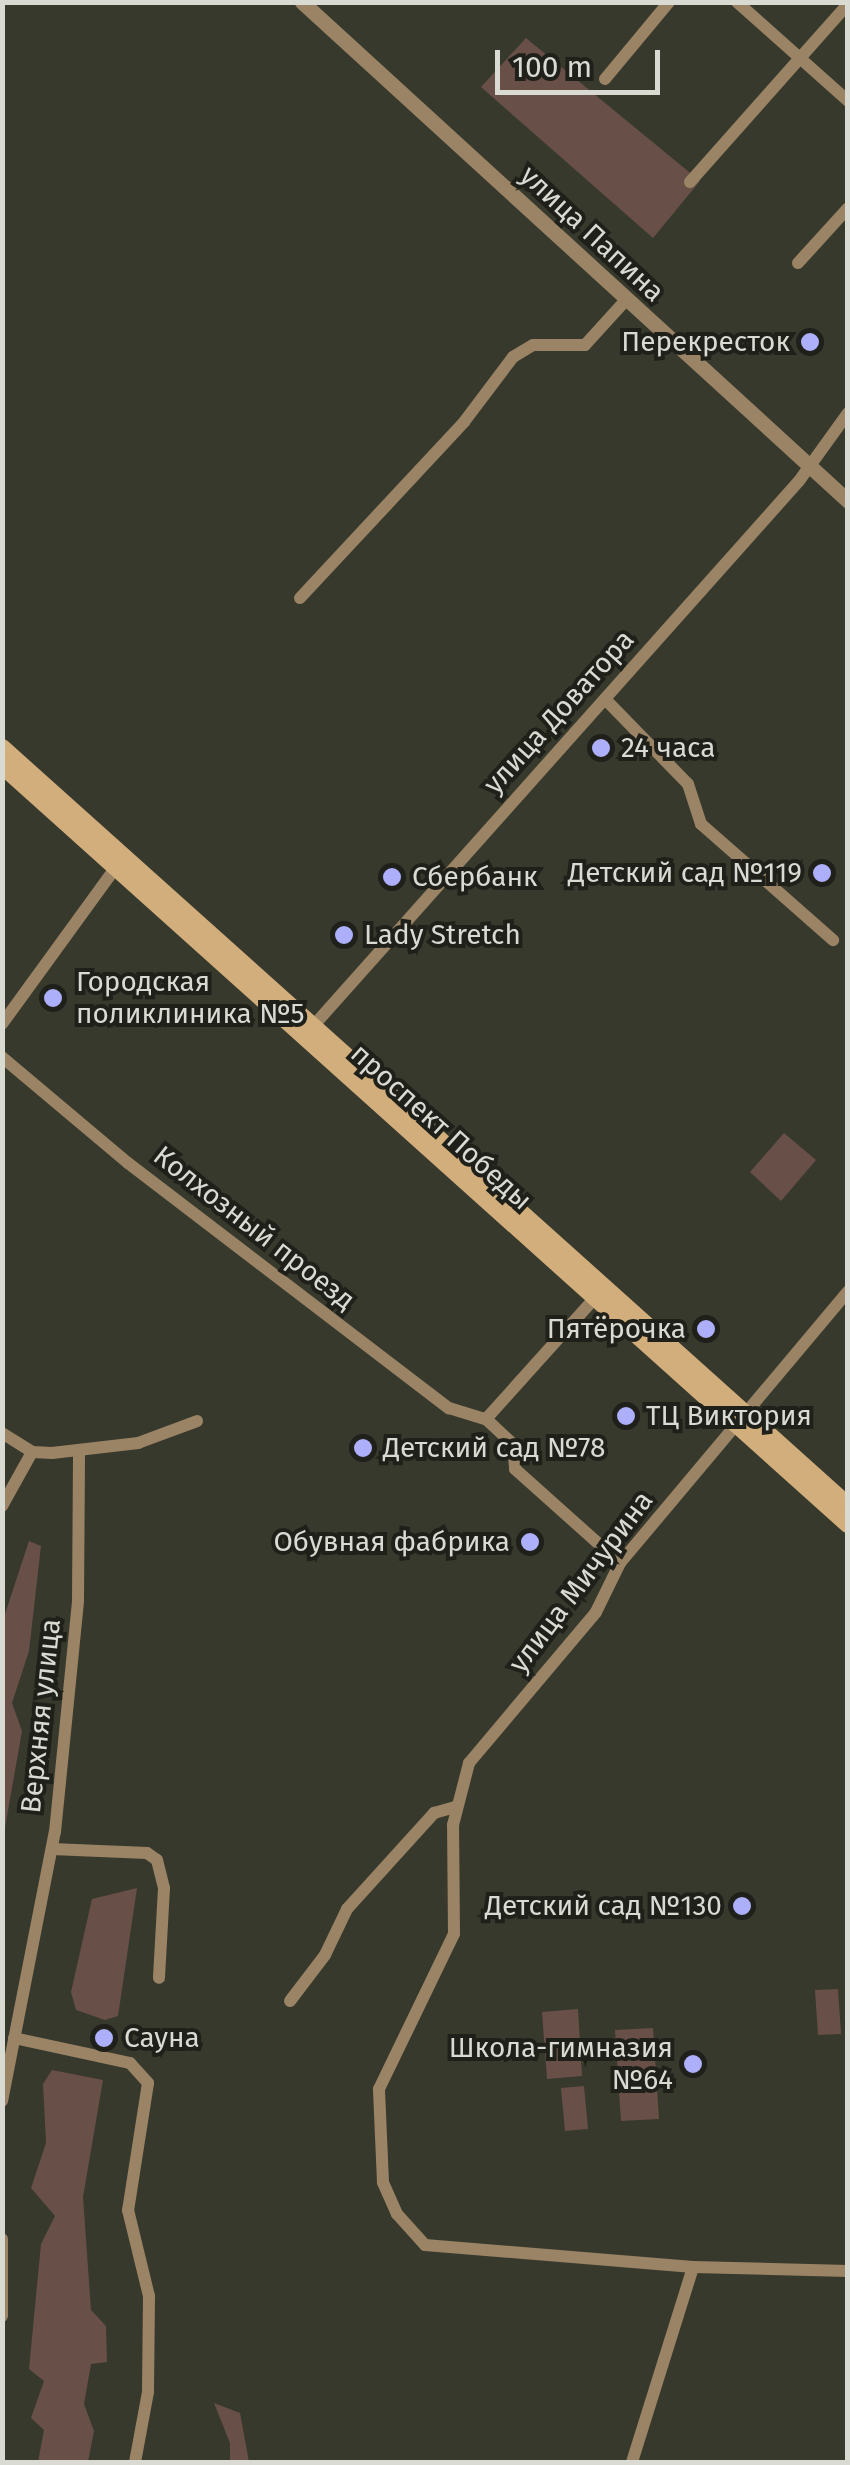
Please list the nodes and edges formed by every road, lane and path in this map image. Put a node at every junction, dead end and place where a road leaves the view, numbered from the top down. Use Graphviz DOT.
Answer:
graph roads {
  1 [pos="302,2"];
  2 [pos="669,2"];
  3 [pos="737,2"];
  4 [pos="848,4"];
  5 [pos="800,58"];
  6 [pos="604,79"];
  7 [pos="848,101"];
  8 [pos="690,182"];
  9 [pos="848,208"];
  10 [pos="798,263"];
  11 [pos="626,300"];
  12 [pos="848,413"];
  13 [pos="810,468"];
  14 [pos="848,502"];
  15 [pos="300,598"];
  16 [pos="605,699"];
  17 [pos="2,748"];
  18 [pos="2,765"];
  19 [pos="114,870"];
  20 [pos="833,940"];
  21 [pos="2,1024"];
  22 [pos="308,1032"];
  23 [pos="2,1057"];
  24 [pos="848,1291"];
  25 [pos="593,1300"];
  26 [pos="486,1419"];
  27 [pos="197,1420"];
  28 [pos="741,1421"];
  29 [pos="2,1433"];
  30 [pos="79,1450"];
  31 [pos="32,1452"];
  32 [pos="2,1506"];
  33 [pos="848,1506"];
  34 [pos="848,1524"];
  35 [pos="620,1563"];
  36 [pos="455,1806"];
  37 [pos="52,1849"];
  38 [pos="160,1978"];
  39 [pos="290,2000"];
  40 [pos="14,2038"];
  41 [pos="2,2102"];
  42 [pos="2,2239"];
  43 [pos="693,2266"];
  44 [pos="848,2271"];
  45 [pos="2,2316"];
  46 [pos="135,2462"];
  47 [pos="632,2462"];
  1 -- 11 [label="street, улица Папина"];
  2 -- 6 [label="street"];
  3 -- 5 [label="street"];
  4 -- 5 [label="street"];
  5 -- 7 [label="street"];
  5 -- 8 [label="street"];
  9 -- 10 [label="street"];
  11 -- 13 [label="street, улица Папина"];
  11 -- 15 [label="street"];
  12 -- 13 [label="street, улица Доватора"];
  13 -- 14 [label="street, улица Папина"];
  13 -- 16 [label="street, улица Доватора"];
  16 -- 20 [label="street"];
  16 -- 22 [label="street, улица Доватора"];
  17 -- 22 [label="main road, проспект Победы"];
  18 -- 19 [label="main road, проспект Победы"];
  19 -- 21 [label="street"];
  19 -- 22 [label="main road, проспект Победы"];
  22 -- 25 [label="main road, проспект Победы"];
  22 -- 28 [label="main road, проспект Победы"];
  23 -- 26 [label="street, Колхозный проезд"];
  24 -- 28 [label="street, улица Мичурина"];
  25 -- 26 [label="street"];
  25 -- 28 [label="main road, проспект Победы"];
  26 -- 35 [label="street"];
  27 -- 30 [label="street"];
  28 -- 33 [label="main road, проспект Победы"];
  28 -- 34 [label="main road, проспект Победы"];
  28 -- 35 [label="street, улица Мичурина"];
  29 -- 31 [label="street"];
  30 -- 31 [label="street"];
  30 -- 37 [label="street, Верхняя улица"];
  31 -- 32 [label="street"];
  35 -- 36 [label="street, улица Мичурина"];
  36 -- 39 [label="street"];
  36 -- 43 [label="street, улица Мичурина"];
  37 -- 38 [label="street"];
  37 -- 40 [label="street, Верхняя улица"];
  40 -- 41 [label="street, Верхняя улица"];
  40 -- 46 [label="street"];
  42 -- 45 [label="street"];
  43 -- 44 [label="street, улица Мичурина"];
  43 -- 47 [label="street"];
}
